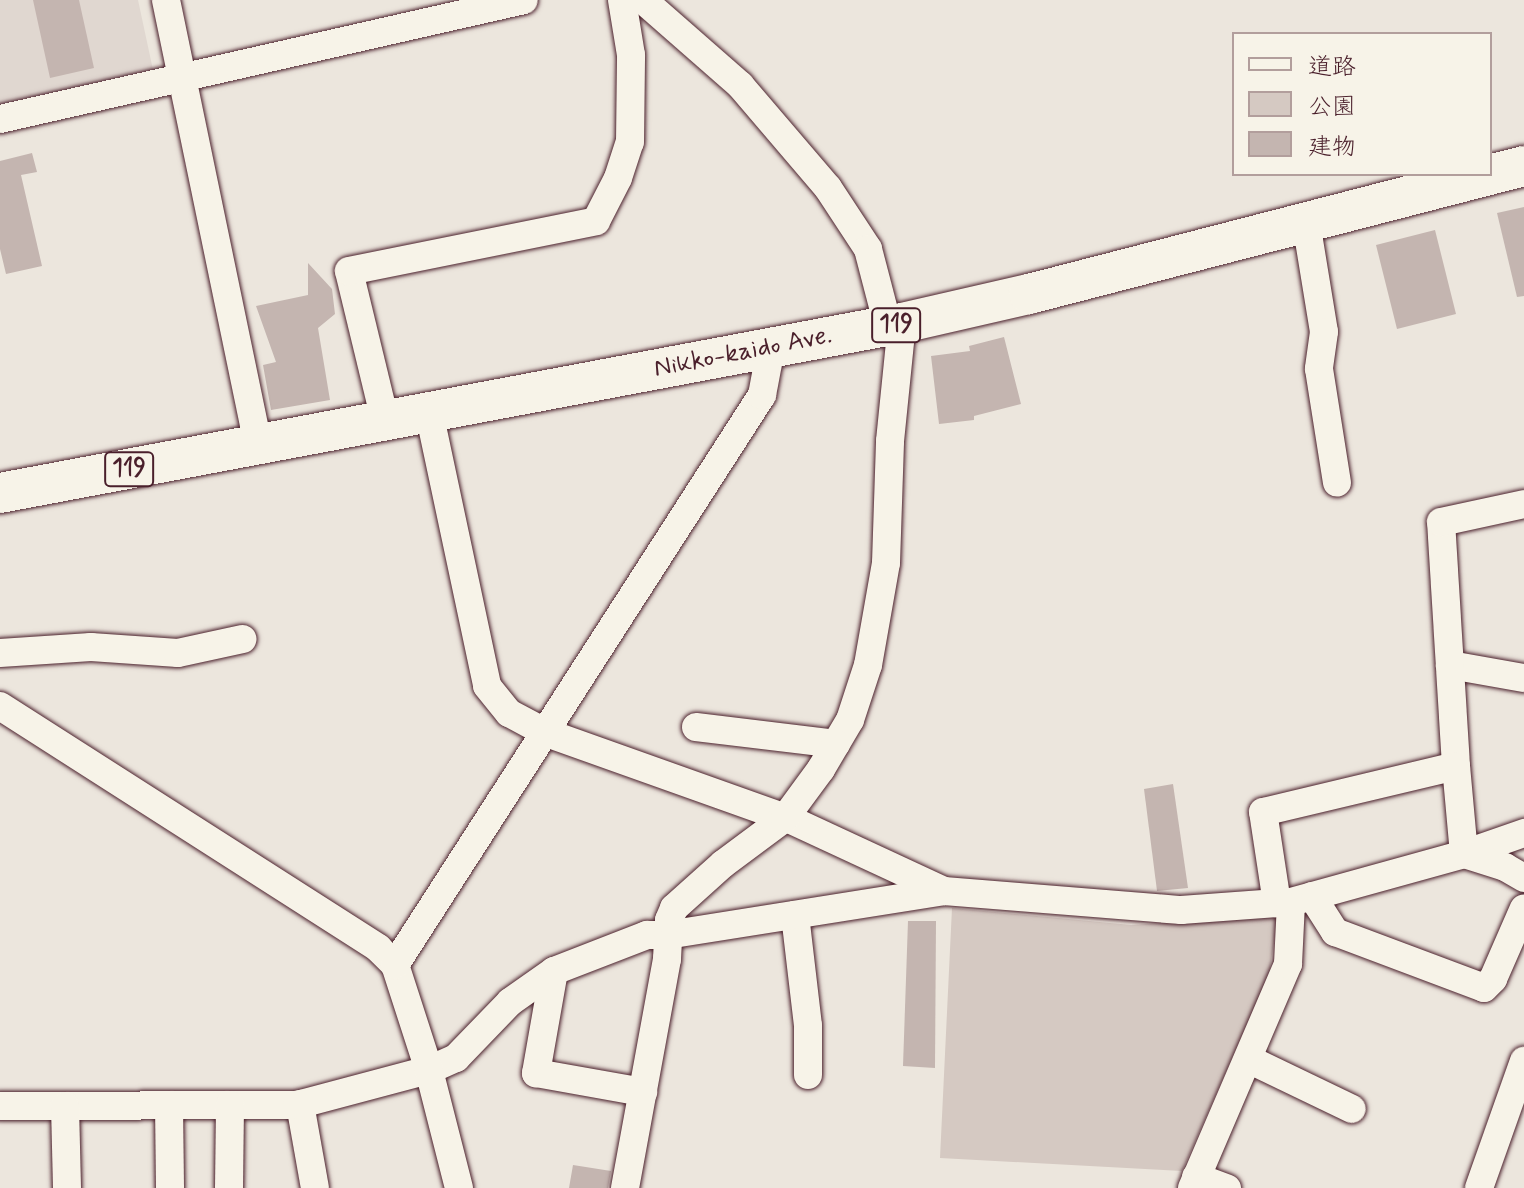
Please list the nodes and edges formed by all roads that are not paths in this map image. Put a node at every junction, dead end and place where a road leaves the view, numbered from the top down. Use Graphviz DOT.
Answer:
graph roads {
  1 [pos="166,0"];
  2 [pos="524,0"];
  3 [pos="622,0"];
  4 [pos="643,0"];
  5 [pos="472,6"];
  6 [pos="183,78"];
  7 [pos="0,119"];
  8 [pos="1524,166"];
  9 [pos="1492,174"];
  10 [pos="1485,176"];
  11 [pos="1306,222"];
  12 [pos="895,325"];
  13 [pos="771,348"];
  14 [pos="429,412"];
  15 [pos="385,420"];
  16 [pos="258,444"];
  17 [pos="1337,483"];
  18 [pos="0,493"];
  19 [pos="1524,504"];
  20 [pos="243,639"];
  21 [pos="0,653"];
  22 [pos="1450,665"];
  23 [pos="1524,678"];
  24 [pos="0,706"];
  25 [pos="696,727"];
  26 [pos="544,732"];
  27 [pos="836,744"];
  28 [pos="1456,766"];
  29 [pos="785,818"];
  30 [pos="1524,833"];
  31 [pos="1464,854"];
  32 [pos="1524,878"];
  33 [pos="944,891"];
  34 [pos="1293,901"];
  35 [pos="1524,908"];
  36 [pos="795,915"];
  37 [pos="667,935"];
  38 [pos="395,965"];
  39 [pos="554,971"];
  40 [pos="1248,1059"];
  41 [pos="1524,1061"];
  42 [pos="429,1070"];
  43 [pos="808,1075"];
  44 [pos="643,1092"];
  45 [pos="300,1104"];
  46 [pos="169,1105"];
  47 [pos="230,1105"];
  48 [pos="0,1106"];
  49 [pos="65,1106"];
  50 [pos="1352,1109"];
  51 [pos="1194,1182"];
  52 [pos="456,1183"];
  53 [pos="67,1188"];
  54 [pos="170,1188"];
  55 [pos="229,1188"];
  56 [pos="315,1188"];
  57 [pos="625,1188"];
  58 [pos="1227,1188"];
  59 [pos="1479,1188"];
  1 -- 6 [label="street"];
  2 -- 5 [label="street"];
  3 -- 15 [label="street"];
  4 -- 12 [label="street"];
  5 -- 6 [label="street"];
  6 -- 7 [label="street"];
  6 -- 16 [label="street"];
  8 -- 9 [label="highway, Nikko-kaido Ave. / 119"];
  10 -- 11 [label="highway, Nikko-kaido Ave. / 119"];
  11 -- 12 [label="highway, Nikko-kaido Ave. / 119"];
  11 -- 17 [label="street"];
  12 -- 13 [label="highway, Nikko-kaido Ave. / 119"];
  12 -- 27 [label="street"];
  13 -- 14 [label="highway, Nikko-kaido Ave. / 119"];
  13 -- 26 [label="street"];
  14 -- 15 [label="highway, Nikko-kaido Ave. / 119"];
  14 -- 26 [label="street"];
  15 -- 16 [label="highway, Nikko-kaido Ave. / 119"];
  16 -- 18 [label="highway, Nikko-kaido Ave. / 119"];
  19 -- 22 [label="street"];
  20 -- 21 [label="street"];
  22 -- 23 [label="street"];
  22 -- 28 [label="street"];
  24 -- 38 [label="street"];
  25 -- 27 [label="street"];
  26 -- 29 [label="street"];
  26 -- 38 [label="street"];
  27 -- 29 [label="street"];
  28 -- 31 [label="street"];
  28 -- 34 [label="street"];
  29 -- 33 [label="street"];
  29 -- 37 [label="street"];
  30 -- 31 [label="street"];
  31 -- 32 [label="street"];
  31 -- 34 [label="street"];
  33 -- 34 [label="street"];
  33 -- 36 [label="street"];
  34 -- 35 [label="street"];
  34 -- 40 [label="street"];
  36 -- 37 [label="street"];
  36 -- 43 [label="street"];
  37 -- 39 [label="street"];
  37 -- 44 [label="street"];
  38 -- 42 [label="street"];
  39 -- 42 [label="street"];
  39 -- 44 [label="street"];
  40 -- 50 [label="street"];
  40 -- 51 [label="street"];
  41 -- 59 [label="street"];
  42 -- 45 [label="street"];
  42 -- 52 [label="street"];
  44 -- 57 [label="street"];
  45 -- 47 [label="street"];
  45 -- 56 [label="street"];
  46 -- 47 [label="street"];
  46 -- 49 [label="street"];
  46 -- 54 [label="street"];
  47 -- 55 [label="street"];
  48 -- 49 [label="street"];
  49 -- 53 [label="street"];
  51 -- 58 [label="street"];
}
